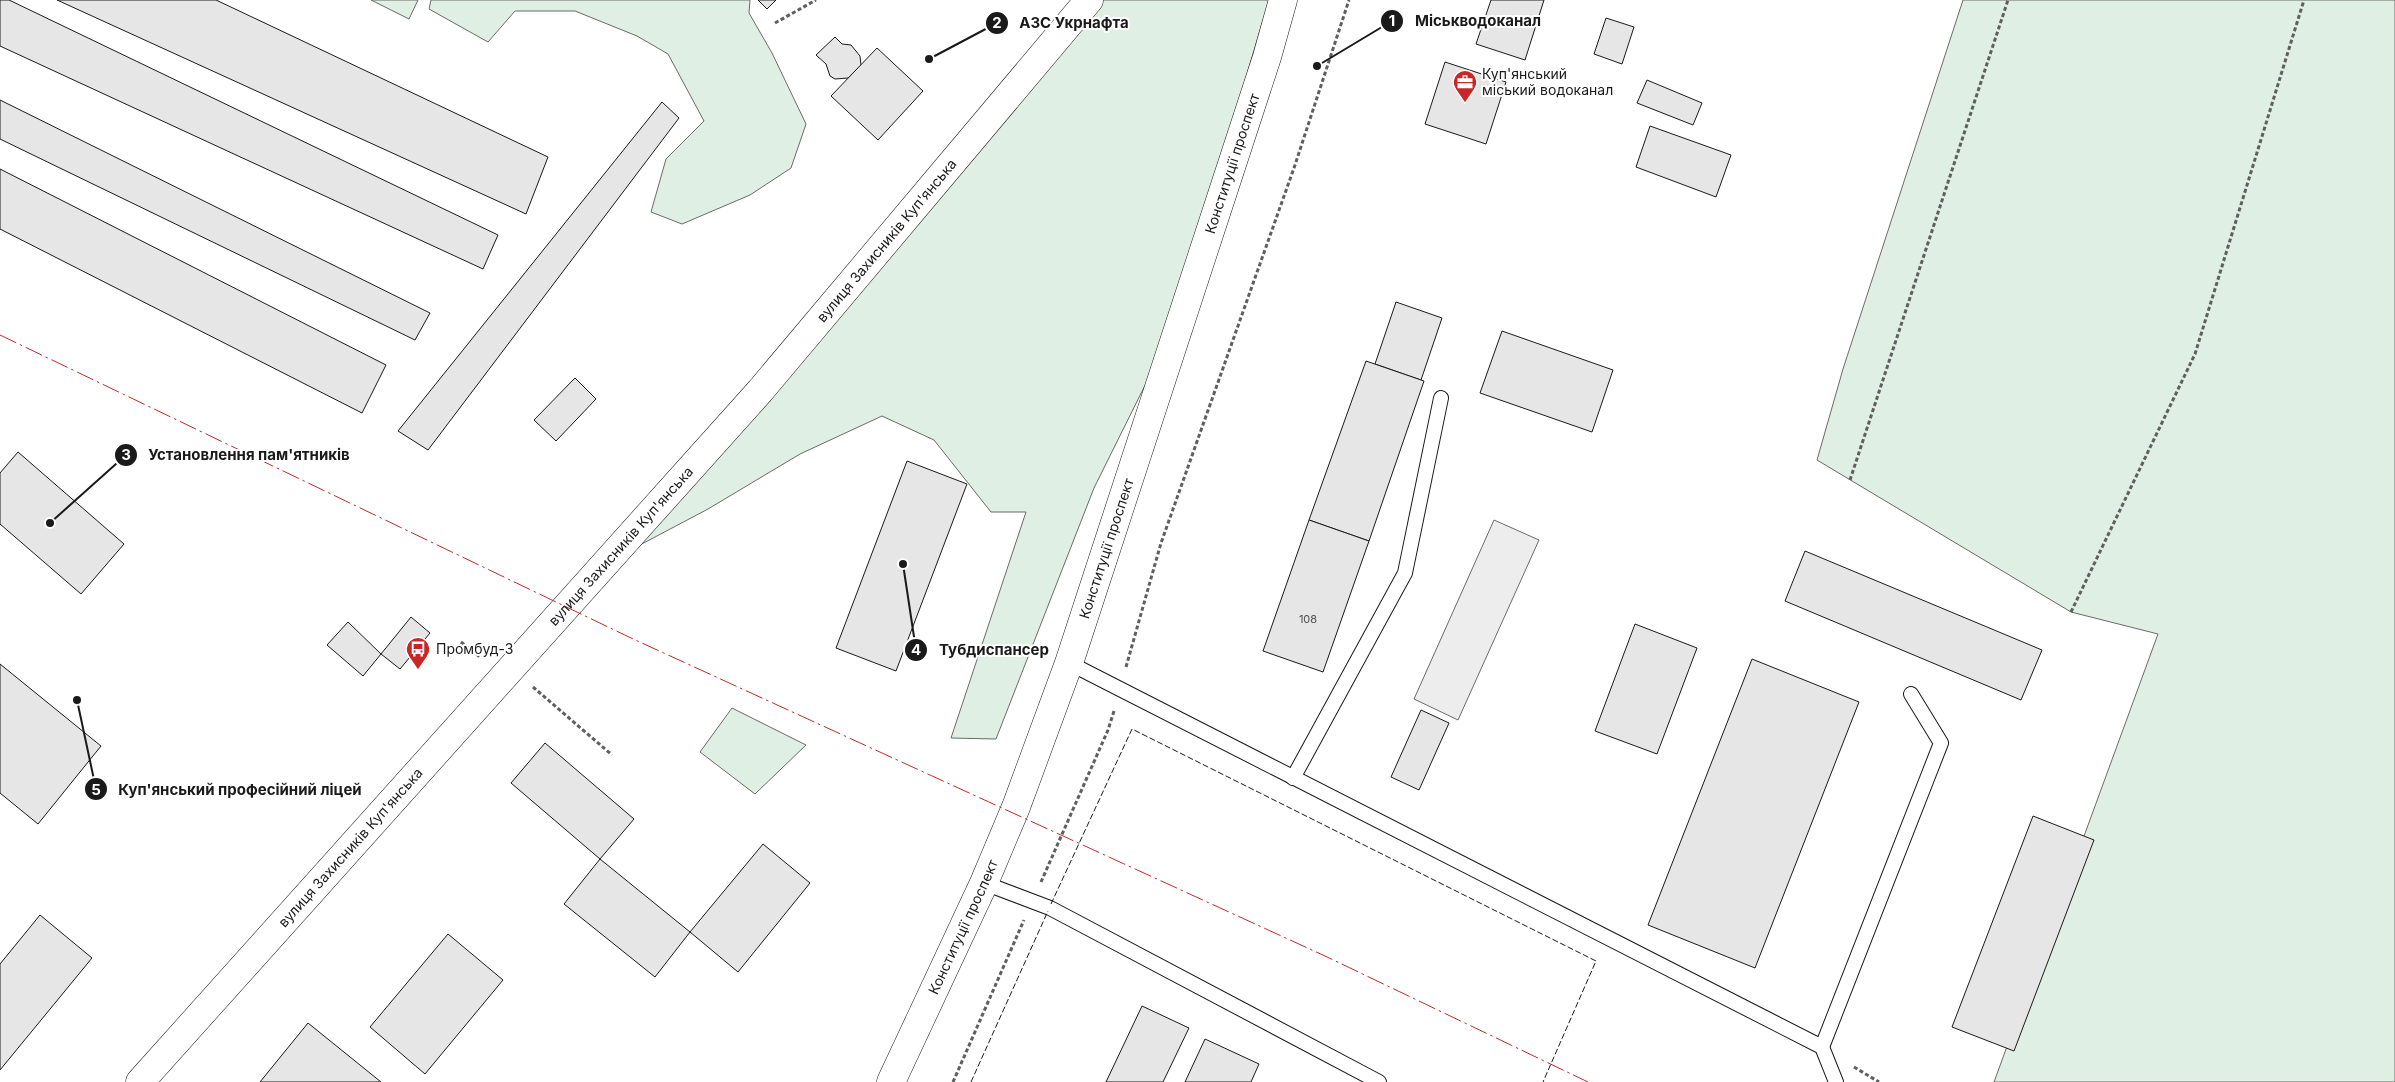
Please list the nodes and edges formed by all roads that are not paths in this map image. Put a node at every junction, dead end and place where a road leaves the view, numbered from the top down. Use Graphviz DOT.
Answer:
graph roads {
  1 [pos="1088,0"];
  2 [pos="1283,0"];
  3 [pos="1441,398"];
  4 [pos="1069,663"];
  5 [pos="1911,694"];
  6 [pos="1293,778"];
  7 [pos="984,883"];
  8 [pos="1822,1048"];
  9 [pos="140,1082"];
  10 [pos="891,1082"];
  11 [pos="1379,1082"];
  12 [pos="1836,1082"];
  1 -- 9 [label="main road, вулиця Захисників Куп'янська"];
  2 -- 4 [label="main road, Конституції проспект"];
  3 -- 6 [label="lane"];
  4 -- 6 [label="lane"];
  4 -- 7 [label="main road, Конституції проспект"];
  5 -- 8 [label="lane"];
  6 -- 8 [label="lane"];
  7 -- 10 [label="main road, Конституції проспект"];
  7 -- 11 [label="lane"];
  8 -- 12 [label="lane"];
}
